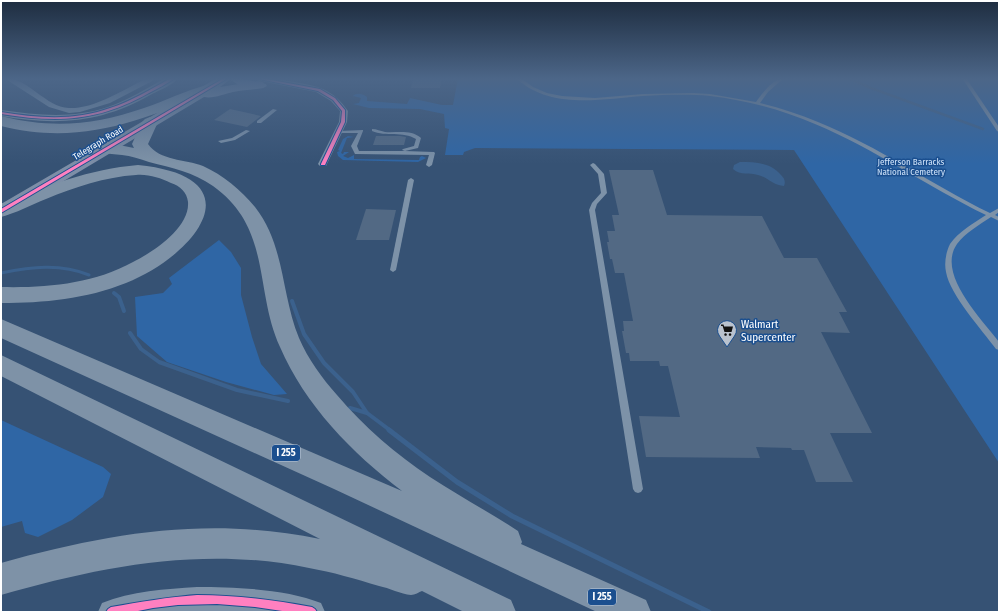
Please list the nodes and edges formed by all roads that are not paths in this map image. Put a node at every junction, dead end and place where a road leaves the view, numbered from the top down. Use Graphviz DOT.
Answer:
graph roads {
  1 [pos="56,107"];
  2 [pos="90,107"];
  3 [pos="119,107"];
  4 [pos="162,107"];
  5 [pos="177,107"];
  6 [pos="340,107"];
  7 [pos="769,107"];
  8 [pos="983,107"];
  9 [pos="275,110"];
  10 [pos="1,113"];
  11 [pos="1,122"];
  12 [pos="150,122"];
  13 [pos="259,122"];
  14 [pos="374,130"];
  15 [pos="248,131"];
  16 [pos="999,131"];
  17 [pos="339,132"];
  18 [pos="221,141"];
  19 [pos="106,148"];
  20 [pos="354,149"];
  21 [pos="153,158"];
  22 [pos="323,164"];
  23 [pos="429,165"];
  24 [pos="593,165"];
  25 [pos="411,180"];
  26 [pos="999,210"];
  27 [pos="1,211"];
  28 [pos="989,215"];
  29 [pos="999,219"];
  30 [pos="393,270"];
  31 [pos="1,295"];
  32 [pos="1,328"];
  33 [pos="999,347"];
  34 [pos="1,365"];
  35 [pos="638,489"];
  36 [pos="1,579"];
  37 [pos="570,583"];
  38 [pos="454,590"];
  39 [pos="110,612"];
  40 [pos="312,612"];
  41 [pos="499,612"];
  42 [pos="634,612"];
  1 -- 2 [label="street"];
  3 -- 10 [label="street"];
  4 -- 11 [label="highway"];
  5 -- 12 [label="main road, Telegraph Road"];
  6 -- 17 [label="street"];
  7 -- 28 [label="lane"];
  8 -- 16 [label="lane"];
  9 -- 13 [label="lane"];
  12 -- 19 [label="main road, Telegraph Road"];
  12 -- 21 [label="highway"];
  14 -- 20 [label="lane"];
  15 -- 18 [label="lane"];
  17 -- 20 [label="lane"];
  17 -- 22 [label="street"];
  19 -- 21 [label="highway"];
  19 -- 27 [label="main road, Telegraph Road"];
  20 -- 23 [label="lane"];
  21 -- 37 [label="highway"];
  24 -- 35 [label="lane"];
  25 -- 30 [label="lane"];
  26 -- 28 [label="lane"];
  27 -- 31 [label="highway"];
  28 -- 29 [label="lane"];
  28 -- 33 [label="lane"];
  32 -- 37 [label="highway, I 255"];
  34 -- 38 [label="highway"];
  36 -- 38 [label="highway"];
  37 -- 42 [label="highway, I 255"];
  38 -- 41 [label="highway"];
  39 -- 40 [label="street"];
}
